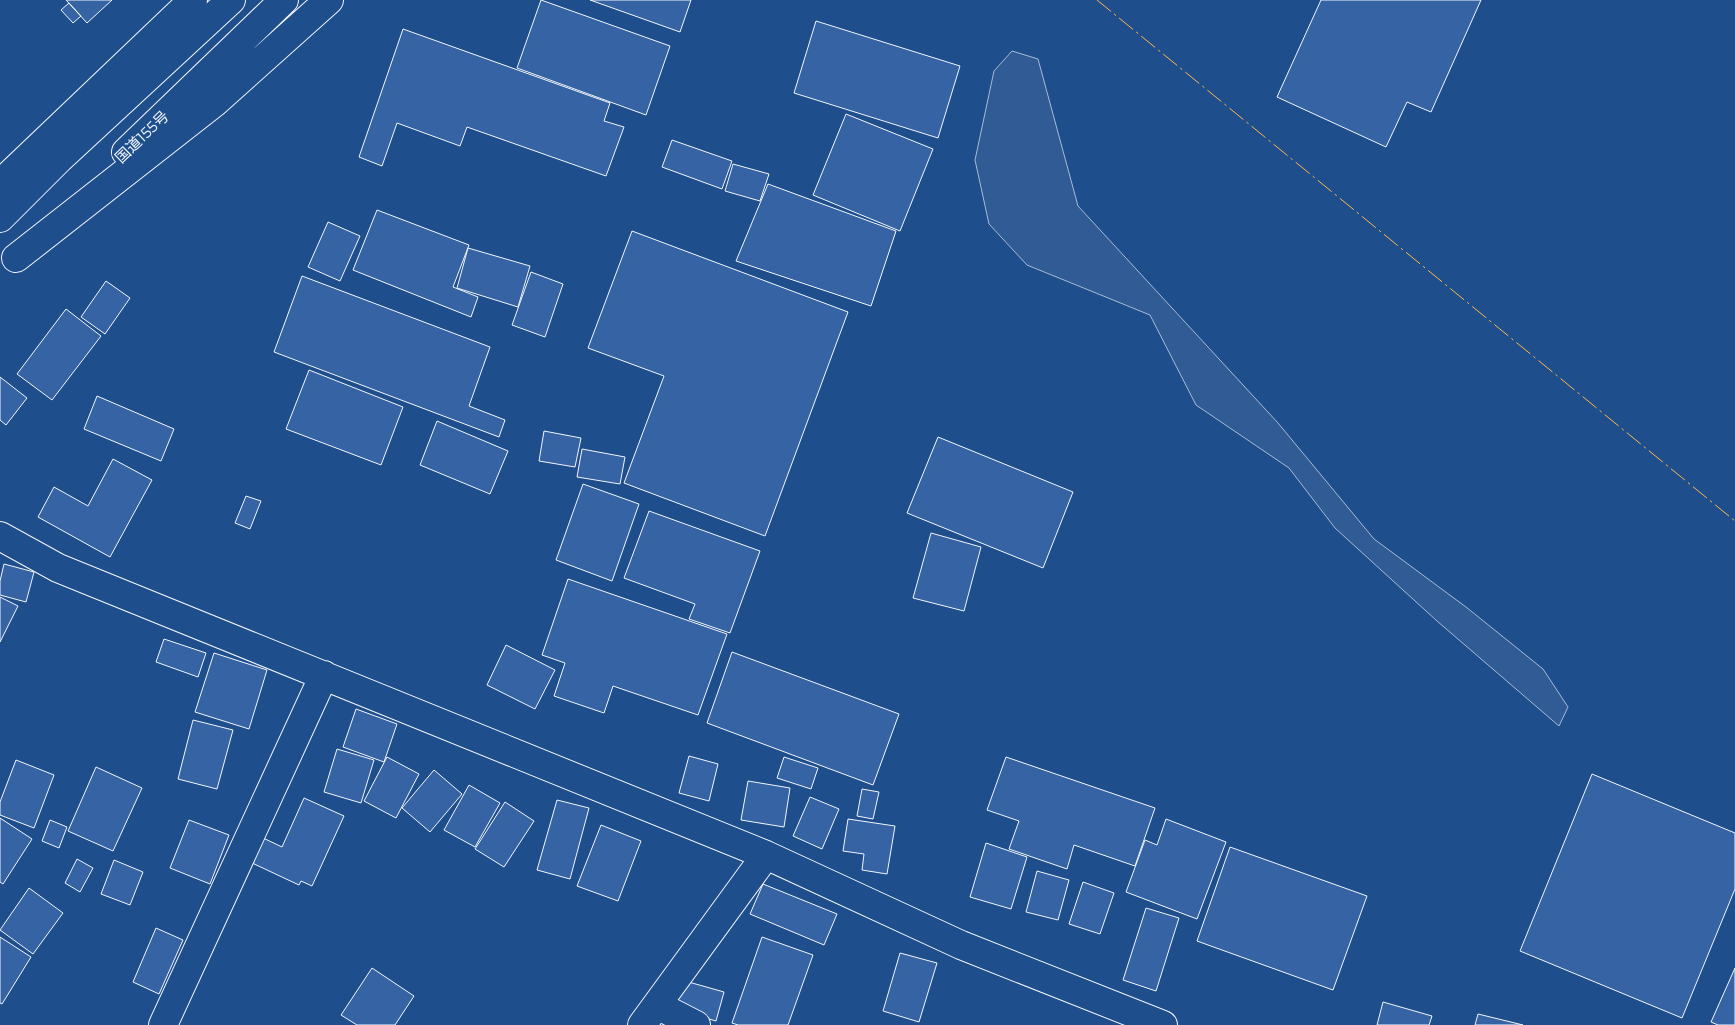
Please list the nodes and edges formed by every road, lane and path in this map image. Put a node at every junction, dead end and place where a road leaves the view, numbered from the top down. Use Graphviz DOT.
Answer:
graph roads {
  1 [pos="193,0"];
  2 [pos="231,0"];
  3 [pos="284,0"];
  4 [pos="329,0"];
  5 [pos="0,184"];
  6 [pos="0,218"];
  7 [pos="8,267"];
  8 [pos="0,536"];
  9 [pos="324,675"];
  10 [pos="766,855"];
  11 [pos="649,1015"];
  12 [pos="163,1025"];
  13 [pos="696,1025"];
  14 [pos="1164,1025"];
  1 -- 5 [label="main road"];
  2 -- 6 [label="main road"];
  3 -- 7 [label="main road, 国道155号"];
  4 -- 7 [label="main road"];
  8 -- 9 [label="main road"];
  9 -- 10 [label="main road"];
  9 -- 12 [label="main road"];
  10 -- 11 [label="main road"];
  10 -- 14 [label="main road"];
  11 -- 13 [label="main road"];
}
